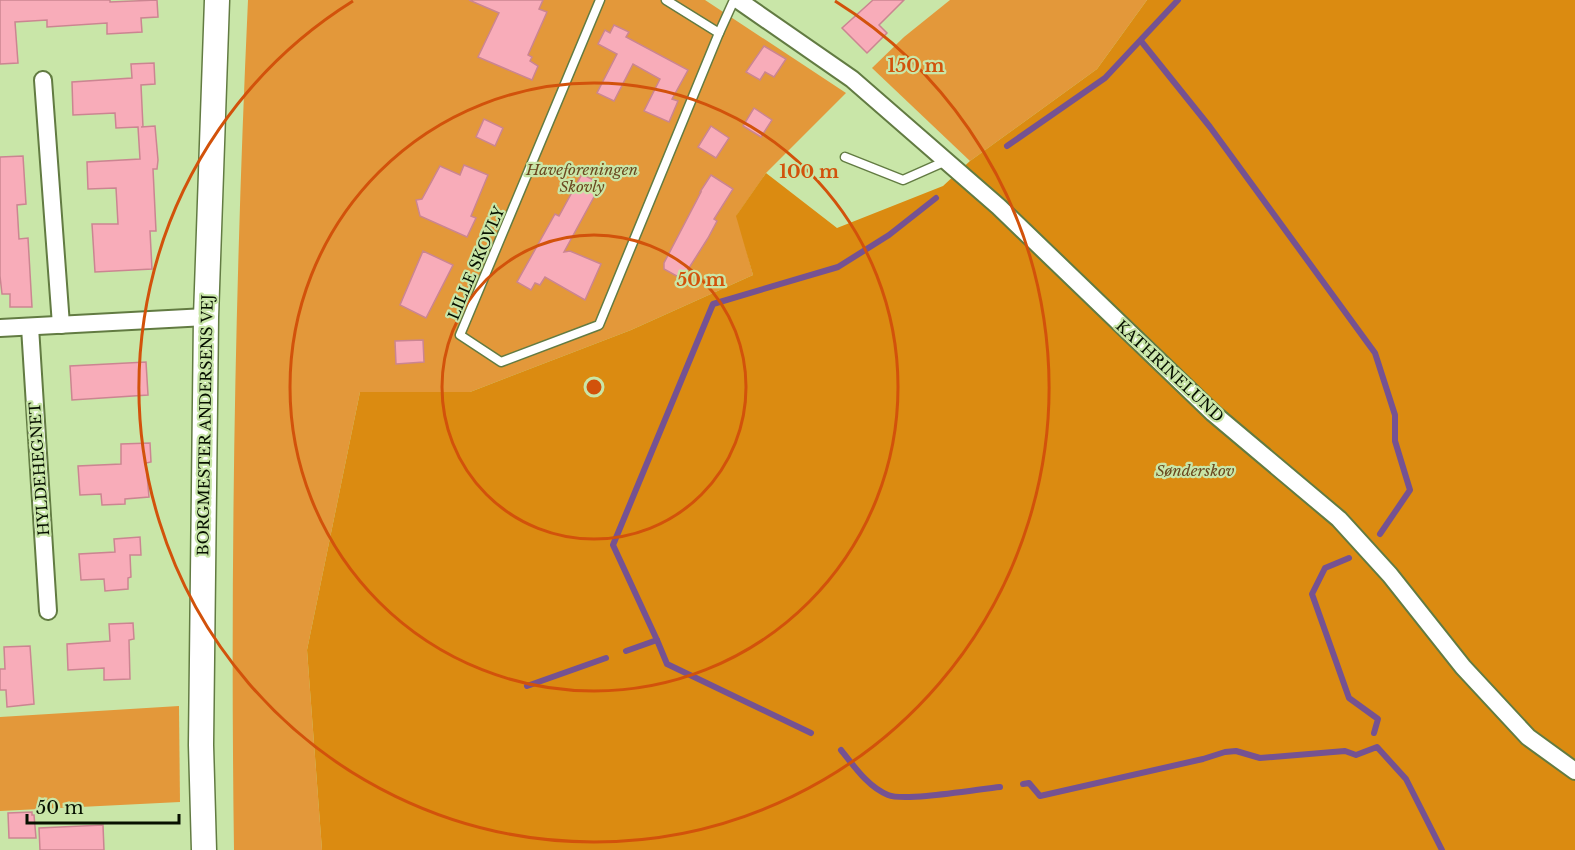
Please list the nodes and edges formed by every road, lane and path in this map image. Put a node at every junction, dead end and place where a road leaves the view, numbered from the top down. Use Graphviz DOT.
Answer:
graph roads {
  1 [pos="217,0"];
  2 [pos="600,0"];
  3 [pos="666,0"];
  4 [pos="736,0"];
  5 [pos="719,33"];
  6 [pos="43,80"];
  7 [pos="845,157"];
  8 [pos="946,161"];
  9 [pos="207,317"];
  10 [pos="61,325"];
  11 [pos="30,327"];
  12 [pos="0,328"];
  13 [pos="48,611"];
  14 [pos="1575,771"];
  15 [pos="204,850"];
  1 -- 9 [label="street, BORGMESTER ANDERSENS VEJ"];
  2 -- 5 [label="lane, LILLE SKOVLY"];
  3 -- 5 [label="lane"];
  4 -- 5 [label="lane, LILLE SKOVLY"];
  4 -- 8 [label="street, KATHRINELUND"];
  6 -- 10 [label="street"];
  7 -- 8 [label="lane"];
  8 -- 14 [label="street, KATHRINELUND"];
  9 -- 10 [label="street"];
  9 -- 15 [label="street, BORGMESTER ANDERSENS VEJ"];
  10 -- 11 [label="street"];
  11 -- 12 [label="street"];
  11 -- 13 [label="street, HYLDEHEGNET"];
}
